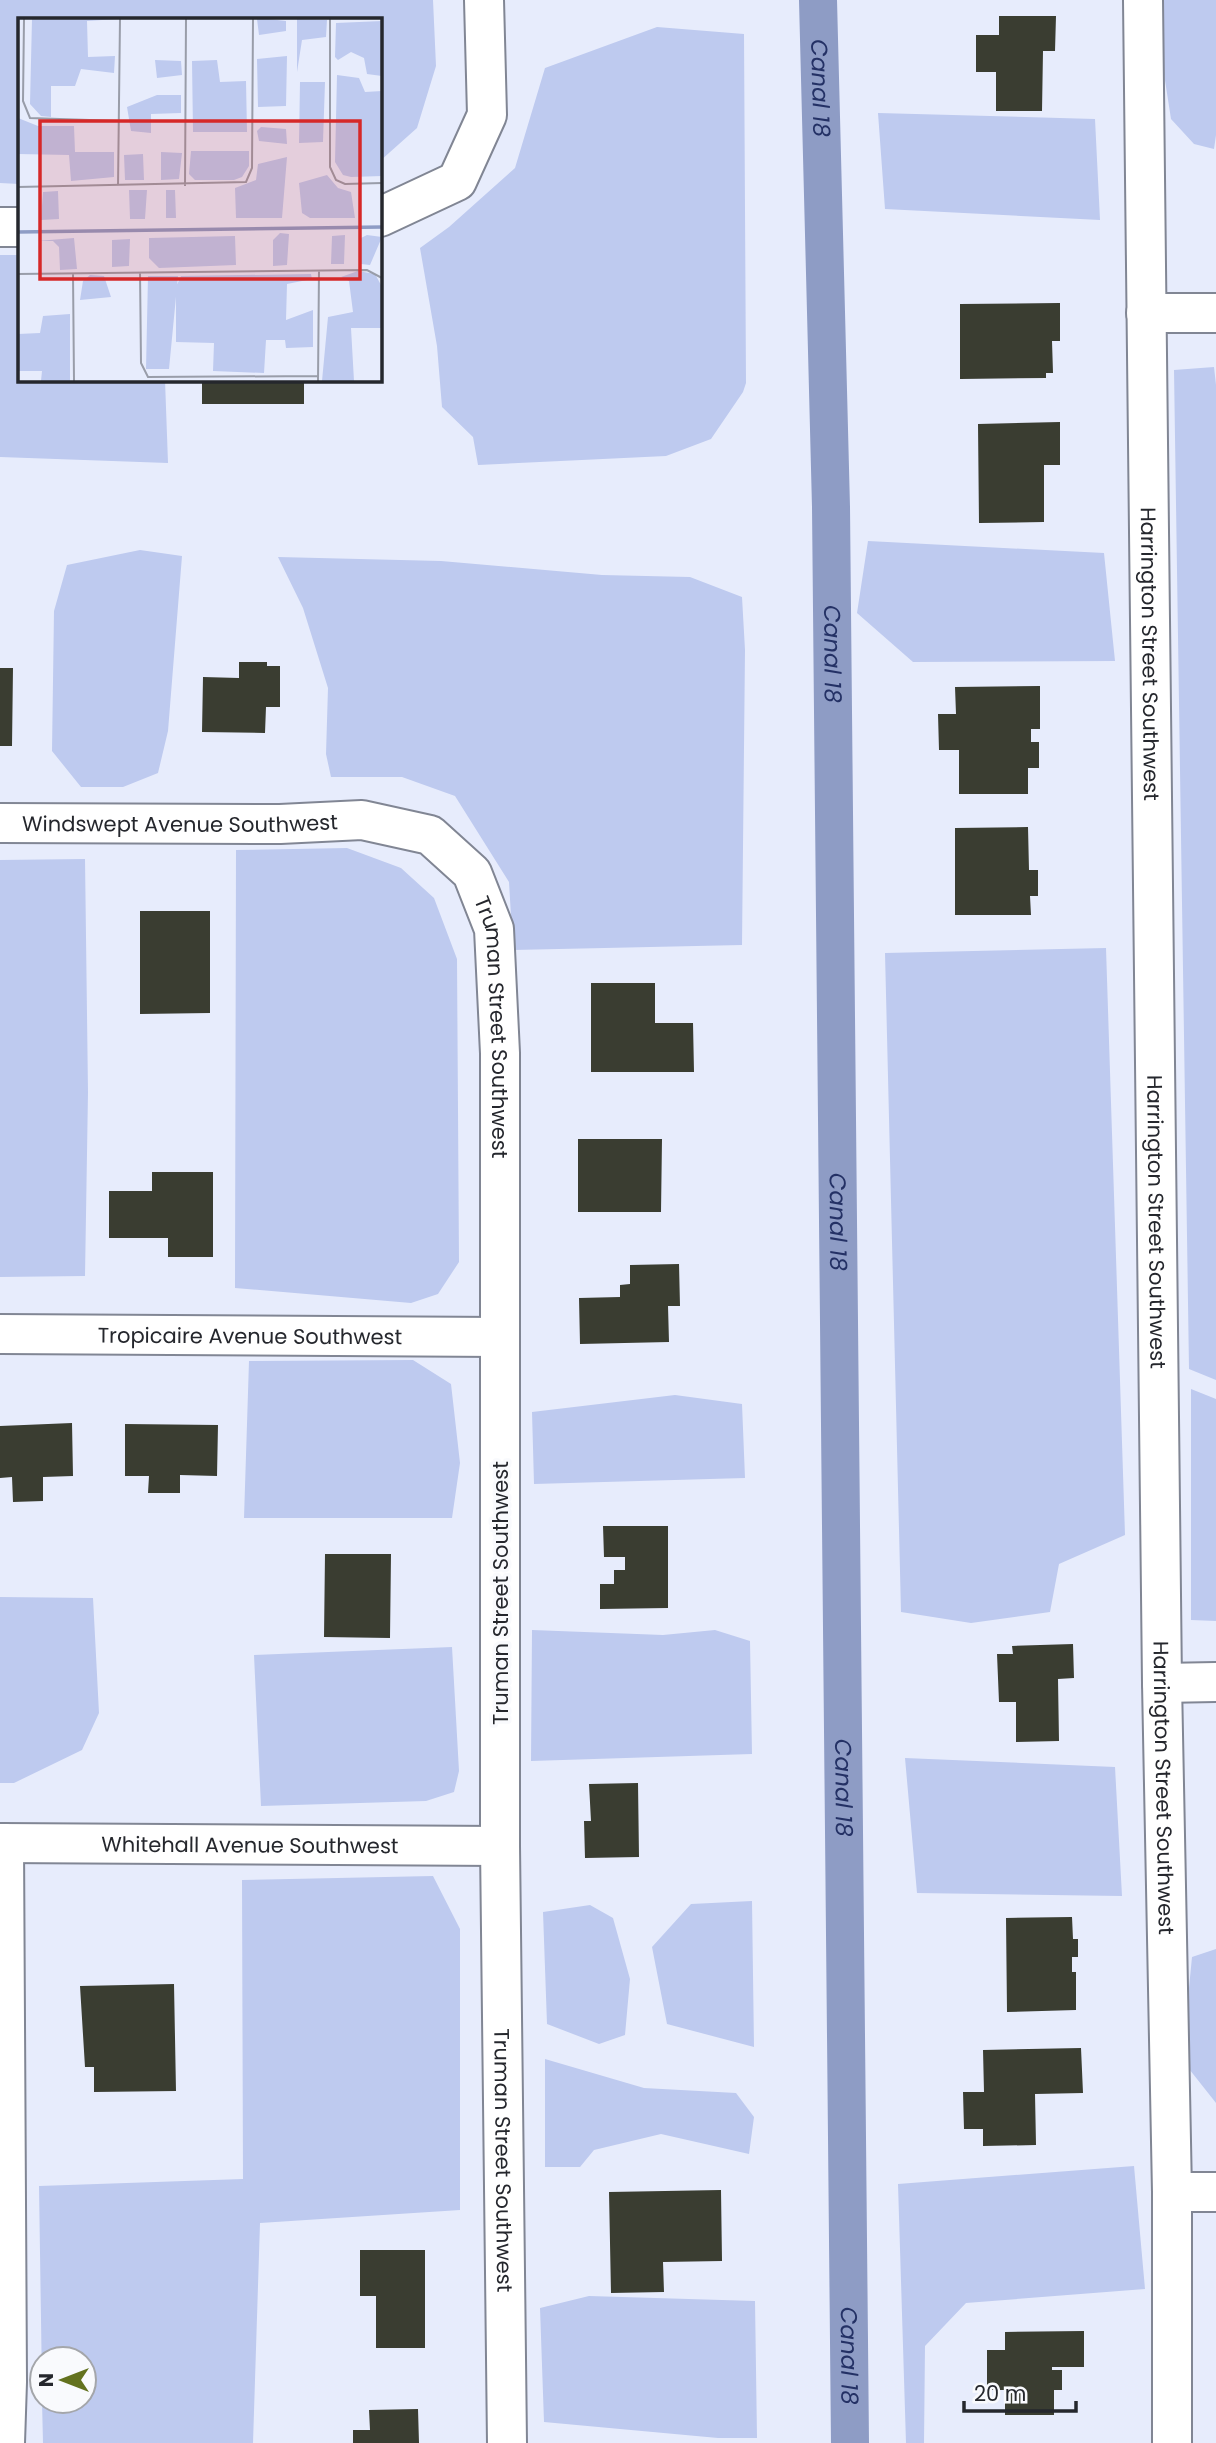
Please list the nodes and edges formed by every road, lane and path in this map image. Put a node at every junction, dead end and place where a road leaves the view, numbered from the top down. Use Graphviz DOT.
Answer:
graph roads {
  1 [pos="484,0"];
  2 [pos="1143,0"];
  3 [pos="382,216"];
  4 [pos="0,227"];
  5 [pos="18,227"];
  6 [pos="1146,313"];
  7 [pos="1216,313"];
  8 [pos="362,820"];
  9 [pos="0,823"];
  10 [pos="0,1334"];
  11 [pos="500,1337"];
  12 [pos="1216,1682"];
  13 [pos="1161,1683"];
  14 [pos="2,1843"];
  15 [pos="500,1846"];
  16 [pos="1172,2192"];
  17 [pos="1216,2192"];
  18 [pos="5,2443"];
  19 [pos="507,2443"];
  20 [pos="1172,2443"];
  1 -- 3 [label="street"];
  2 -- 6 [label="street, Harrington Street Southwest"];
  4 -- 5 [label="street"];
  6 -- 7 [label="street"];
  6 -- 13 [label="street, Harrington Street Southwest"];
  8 -- 9 [label="street, Windswept Avenue Southwest"];
  8 -- 11 [label="street, Truman Street Southwest"];
  10 -- 11 [label="street, Tropicaire Avenue Southwest"];
  11 -- 15 [label="street, Truman Street Southwest"];
  12 -- 13 [label="street"];
  13 -- 16 [label="street, Harrington Street Southwest"];
  14 -- 15 [label="street, Whitehall Avenue Southwest"];
  14 -- 18 [label="street"];
  15 -- 19 [label="street, Truman Street Southwest"];
  16 -- 17 [label="street"];
  16 -- 20 [label="street, Harrington Street Southwest"];
}
